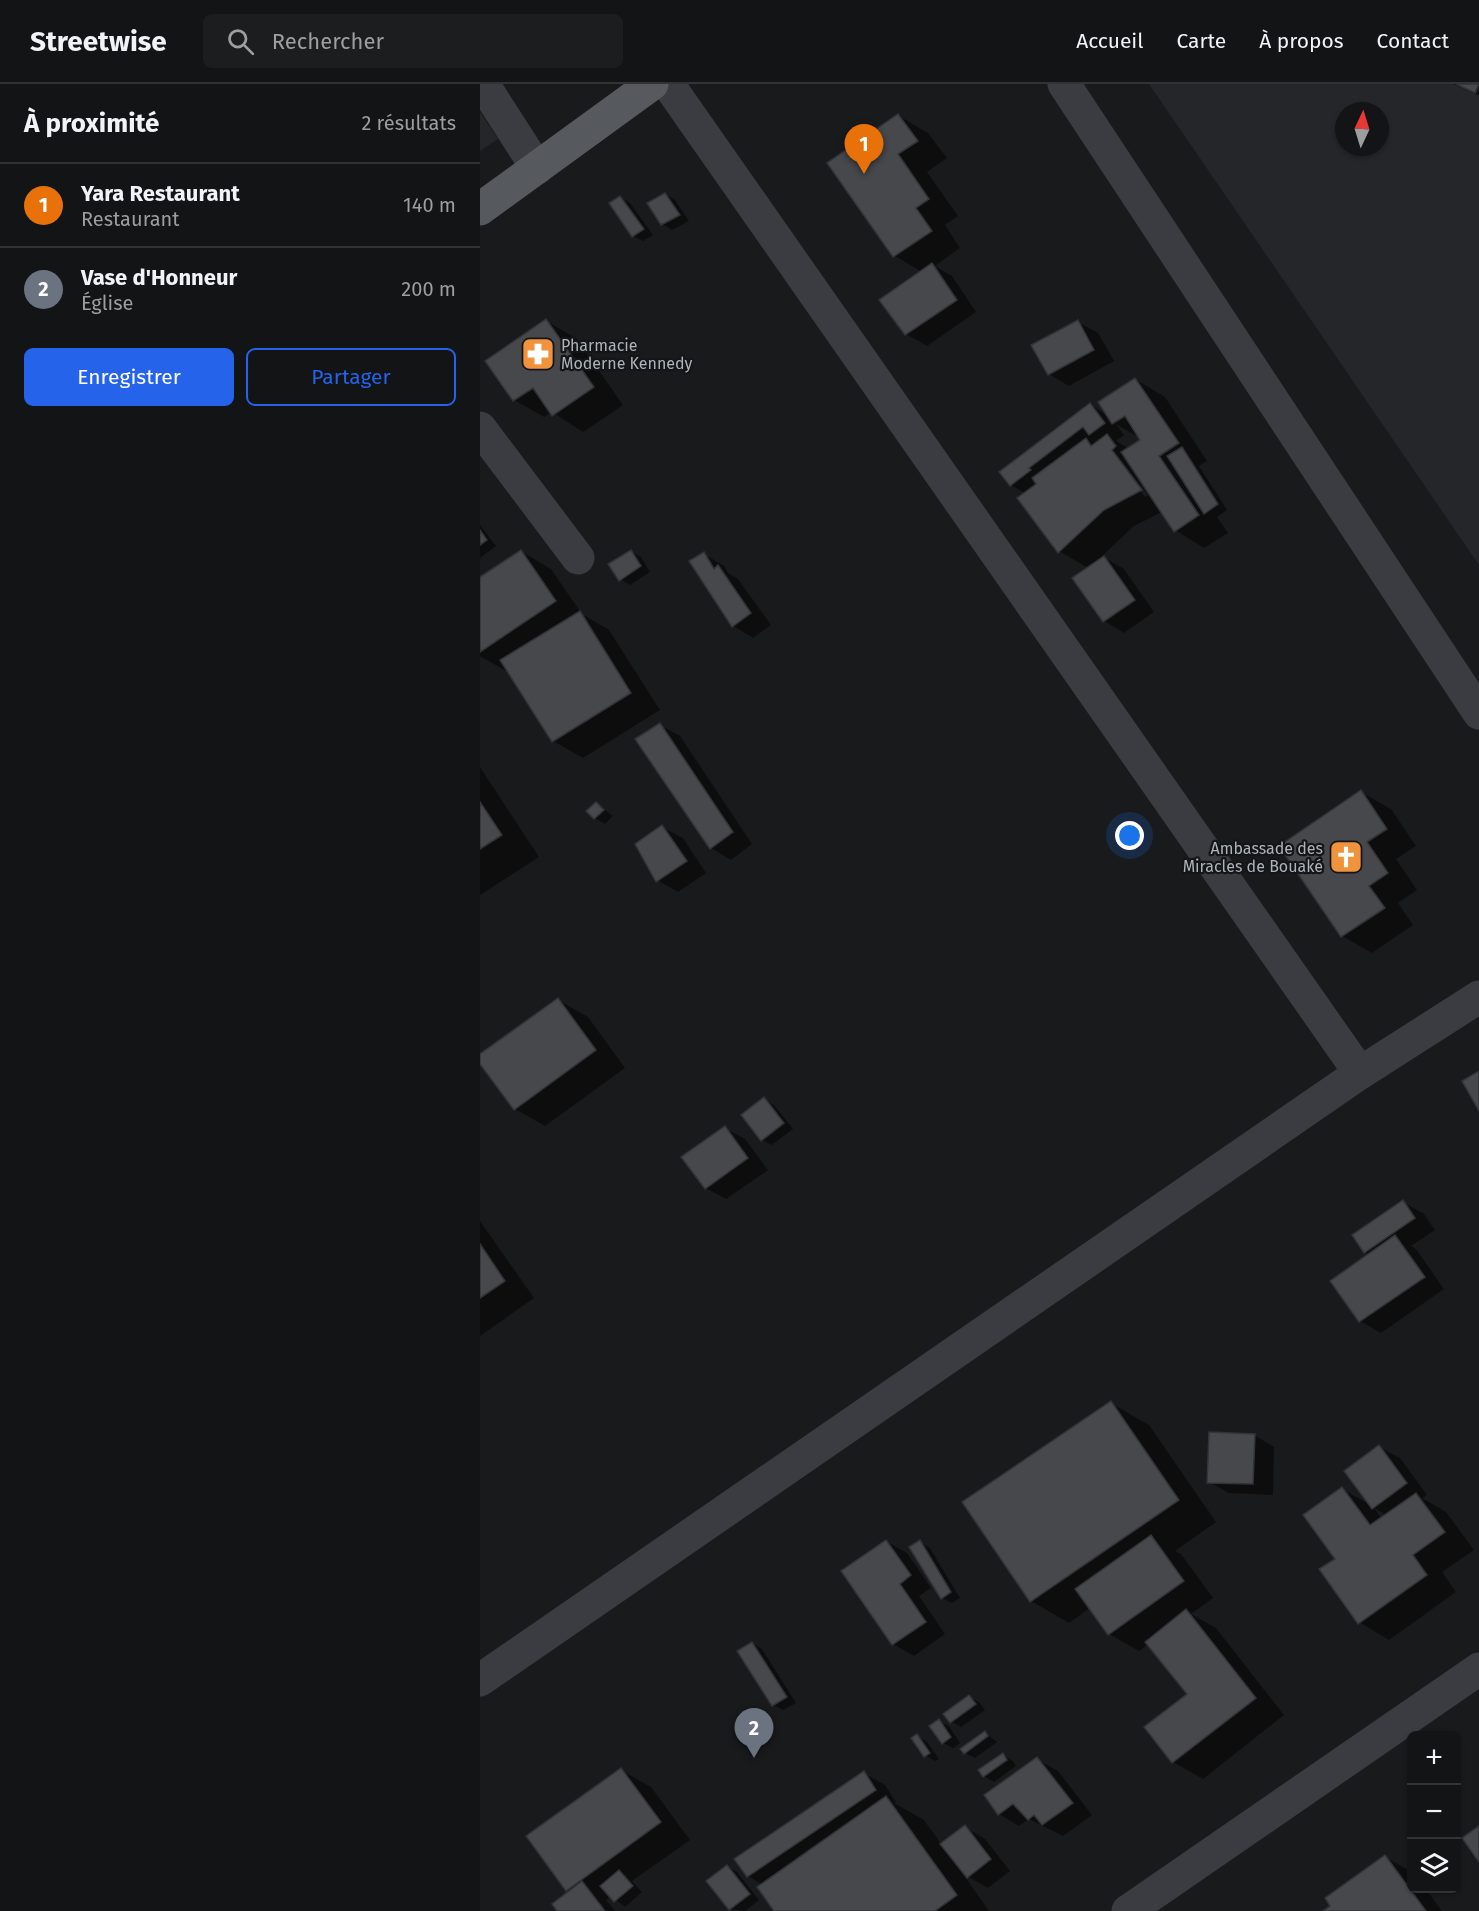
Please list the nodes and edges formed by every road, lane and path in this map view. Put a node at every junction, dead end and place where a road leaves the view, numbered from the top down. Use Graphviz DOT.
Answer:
graph roads {
  1 [pos="483,84"];
  2 [pos="652,84"];
  3 [pos="668,84"];
  4 [pos="1064,84"];
  5 [pos="537,168"];
  6 [pos="480,209"];
  7 [pos="480,428"];
  8 [pos="578,558"];
  9 [pos="1479,713"];
  10 [pos="1479,997"];
  11 [pos="1360,1073"];
  12 [pos="1479,1669"];
  13 [pos="480,1680"];
  14 [pos="1128,1911"];
  1 -- 5 [label="street"];
  2 -- 5 [label="main road"];
  3 -- 11 [label="street"];
  4 -- 9 [label="street"];
  5 -- 6 [label="main road"];
  7 -- 8 [label="street"];
  10 -- 11 [label="street"];
  11 -- 13 [label="street"];
  12 -- 14 [label="street"];
}
